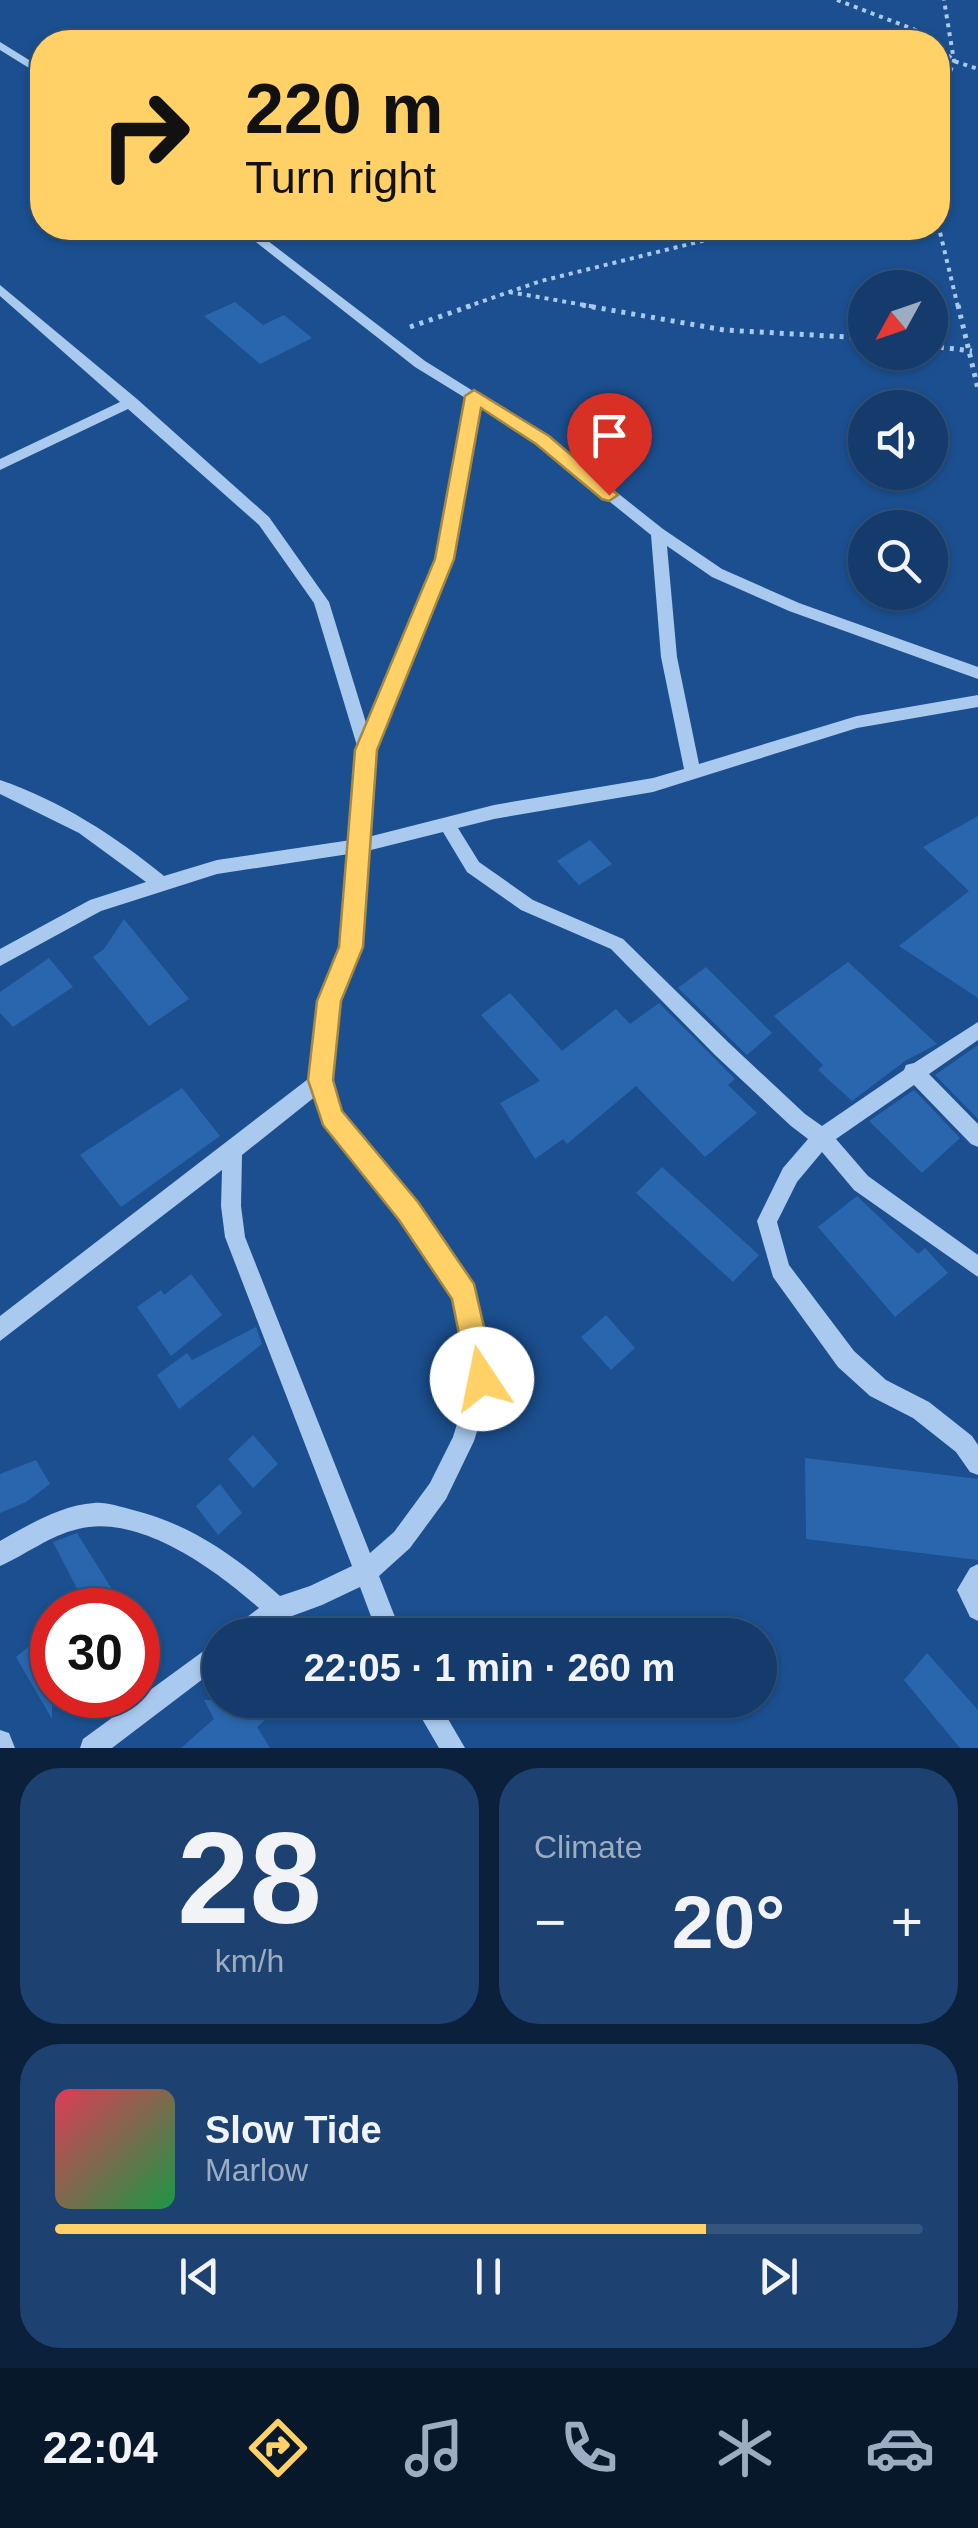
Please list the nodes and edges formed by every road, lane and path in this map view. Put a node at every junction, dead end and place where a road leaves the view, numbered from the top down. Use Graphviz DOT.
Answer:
graph roads {
  1 [pos="837,0"];
  2 [pos="944,0"];
  3 [pos="916,30"];
  4 [pos="949,30"];
  5 [pos="950,37"];
  6 [pos="0,45"];
  7 [pos="950,57"];
  8 [pos="954,61"];
  9 [pos="30,65"];
  10 [pos="978,68"];
  11 [pos="950,72"];
  12 [pos="260,240"];
  13 [pos="697,240"];
  14 [pos="942,240"];
  15 [pos="0,289"];
  16 [pos="508,292"];
  17 [pos="382,332"];
  18 [pos="848,337"];
  19 [pos="948,348"];
  20 [pos="972,351"];
  21 [pos="978,389"];
  22 [pos="474,396"];
  23 [pos="132,402"];
  24 [pos="0,465"];
  25 [pos="658,533"];
  26 [pos="978,673"];
  27 [pos="978,701"];
  28 [pos="366,750"];
  29 [pos="693,774"];
  30 [pos="0,787"];
  31 [pos="447,824"];
  32 [pos="360,846"];
  33 [pos="162,885"];
  34 [pos="0,958"];
  35 [pos="978,1030"];
  36 [pos="913,1072"];
  37 [pos="320,1080"];
  38 [pos="822,1137"];
  39 [pos="978,1138"];
  40 [pos="232,1151"];
  41 [pos="978,1267"];
  42 [pos="0,1330"];
  43 [pos="978,1464"];
  44 [pos="0,1554"];
  45 [pos="368,1571"];
  46 [pos="978,1576"];
  47 [pos="278,1609"];
  48 [pos="978,1610"];
  49 [pos="266,1618"];
  50 [pos="384,1618"];
  51 [pos="202,1665"];
  52 [pos="434,1718"];
  53 [pos="92,1748"];
  54 [pos="453,1748"];
  1 -- 3 [label="path"];
  2 -- 4 [label="path"];
  5 -- 8 [label="path"];
  6 -- 9 [label="street"];
  7 -- 8 [label="path"];
  8 -- 10 [label="path"];
  8 -- 11 [label="path"];
  12 -- 17 [label="street"];
  13 -- 16 [label="path"];
  14 -- 20 [label="path"];
  15 -- 23 [label="street"];
  16 -- 17 [label="path"];
  16 -- 18 [label="path"];
  17 -- 22 [label="street"];
  19 -- 20 [label="path"];
  20 -- 21 [label="path"];
  22 -- 25 [label="street"];
  22 -- 28 [label="street"];
  23 -- 24 [label="street"];
  23 -- 28 [label="street"];
  25 -- 26 [label="street"];
  25 -- 29 [label="street"];
  27 -- 29 [label="street"];
  28 -- 32 [label="street"];
  29 -- 31 [label="street"];
  30 -- 33 [label="street"];
  31 -- 32 [label="street"];
  31 -- 38 [label="street"];
  32 -- 33 [label="street"];
  32 -- 37 [label="street"];
  33 -- 34 [label="street"];
  35 -- 36 [label="street"];
  36 -- 38 [label="street"];
  36 -- 39 [label="street"];
  37 -- 40 [label="street"];
  37 -- 45 [label="street"];
  38 -- 41 [label="street"];
  38 -- 43 [label="street"];
  40 -- 42 [label="street"];
  40 -- 45 [label="street"];
  44 -- 47 [label="street"];
  45 -- 47 [label="street"];
  45 -- 50 [label="street"];
  46 -- 48 [label="street"];
  47 -- 49 [label="street"];
  51 -- 53 [label="street"];
  52 -- 54 [label="street"];
}
